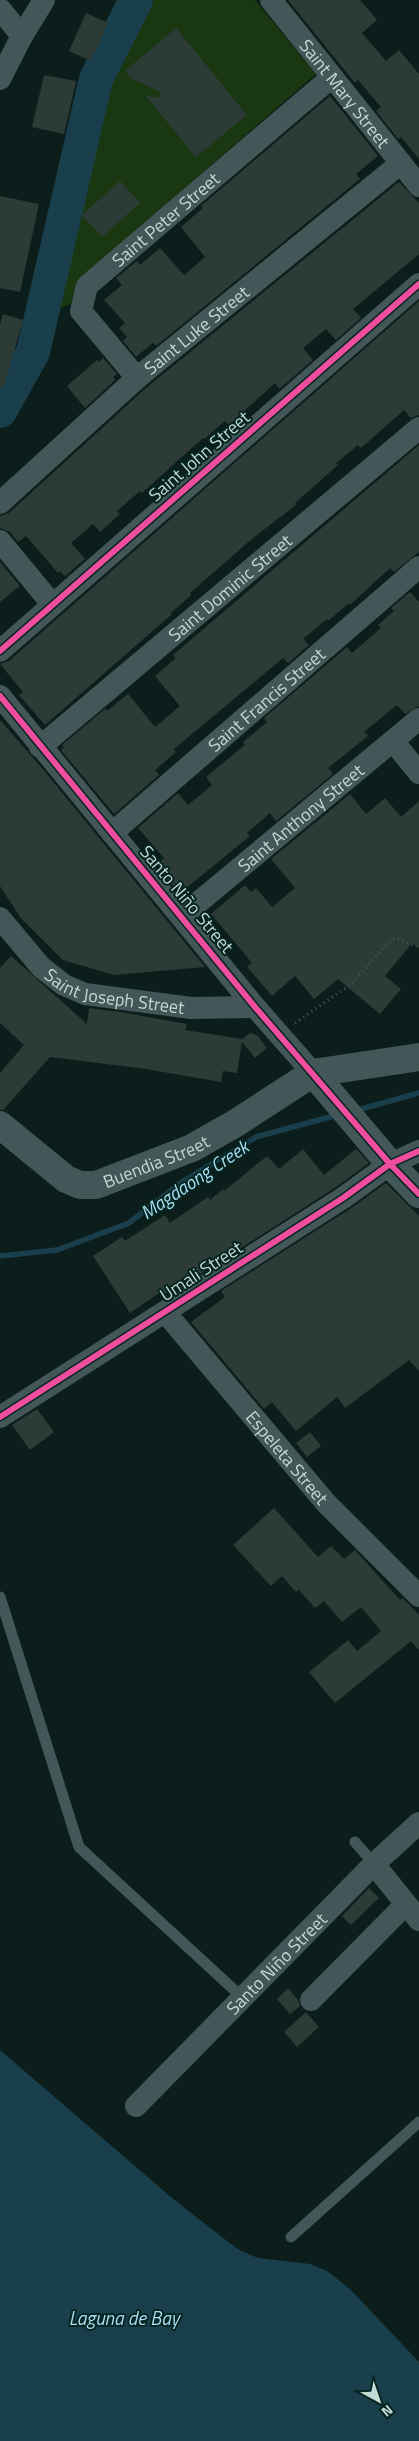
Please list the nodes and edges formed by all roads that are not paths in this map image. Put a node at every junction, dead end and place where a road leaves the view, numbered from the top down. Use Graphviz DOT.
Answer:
graph roads {
  1 [pos="44,0"];
  2 [pos="271,0"];
  3 [pos="0,9"];
  4 [pos="22,36"];
  5 [pos="332,77"];
  6 [pos="0,80"];
  7 [pos="401,163"];
  8 [pos="419,186"];
  9 [pos="419,284"];
  10 [pos="137,378"];
  11 [pos="419,428"];
  12 [pos="0,503"];
  13 [pos="0,541"];
  14 [pos="419,566"];
  15 [pos="52,604"];
  16 [pos="0,651"];
  17 [pos="0,696"];
  18 [pos="419,719"];
  19 [pos="393,741"];
  20 [pos="40,746"];
  21 [pos="419,773"];
  22 [pos="112,833"];
  23 [pos="182,916"];
  24 [pos="0,918"];
  25 [pos="255,1007"];
  26 [pos="419,1057"];
  27 [pos="319,1080"];
  28 [pos="0,1125"];
  29 [pos="419,1151"];
  30 [pos="390,1164"];
  31 [pos="419,1194"];
  32 [pos="165,1312"];
  33 [pos="0,1417"];
  34 [pos="419,1596"];
  35 [pos="0,1597"];
  36 [pos="419,1823"];
  37 [pos="355,1842"];
  38 [pos="374,1864"];
  39 [pos="412,1912"];
  40 [pos="243,1998"];
  41 [pos="311,2000"];
  42 [pos="136,2106"];
  43 [pos="419,2122"];
  44 [pos="291,2237"];
  1 -- 4 [label="street"];
  2 -- 5 [label="street, Saint Mary Street"];
  3 -- 4 [label="street"];
  4 -- 6 [label="street"];
  5 -- 7 [label="street, Saint Mary Street"];
  5 -- 10 [label="street, Saint Peter Street"];
  7 -- 8 [label="street, Saint Mary Street"];
  7 -- 10 [label="street, Saint Luke Street"];
  9 -- 15 [label="street, Saint John Street"];
  10 -- 12 [label="street, Saint Luke Street"];
  11 -- 20 [label="street, Saint Dominic Street"];
  13 -- 15 [label="street"];
  14 -- 22 [label="street, Saint Francis Street"];
  15 -- 16 [label="street, Saint John Street"];
  17 -- 20 [label="street, Santo Niño Street"];
  18 -- 19 [label="street, Saint Anthony Street"];
  19 -- 21 [label="street"];
  19 -- 23 [label="street, Saint Anthony Street"];
  20 -- 22 [label="street, Santo Niño Street"];
  22 -- 23 [label="street, Santo Niño Street"];
  23 -- 25 [label="street, Santo Niño Street"];
  24 -- 25 [label="street, Saint Joseph Street"];
  25 -- 27 [label="street, Santo Niño Street"];
  26 -- 27 [label="street"];
  27 -- 28 [label="street, Buendia Street"];
  27 -- 30 [label="street, Santo Niño Street"];
  29 -- 30 [label="street, Umali Street"];
  30 -- 31 [label="street, Santo Niño Street"];
  30 -- 32 [label="street, Umali Street"];
  32 -- 33 [label="street, Umali Street"];
  32 -- 34 [label="street, Espeleta Street"];
  35 -- 40 [label="lane"];
  36 -- 38 [label="street, Santo Niño Street"];
  37 -- 38 [label="lane"];
  38 -- 39 [label="street"];
  38 -- 40 [label="street, Santo Niño Street"];
  39 -- 41 [label="street"];
  40 -- 42 [label="street, Santo Niño Street"];
  43 -- 44 [label="lane"];
}
